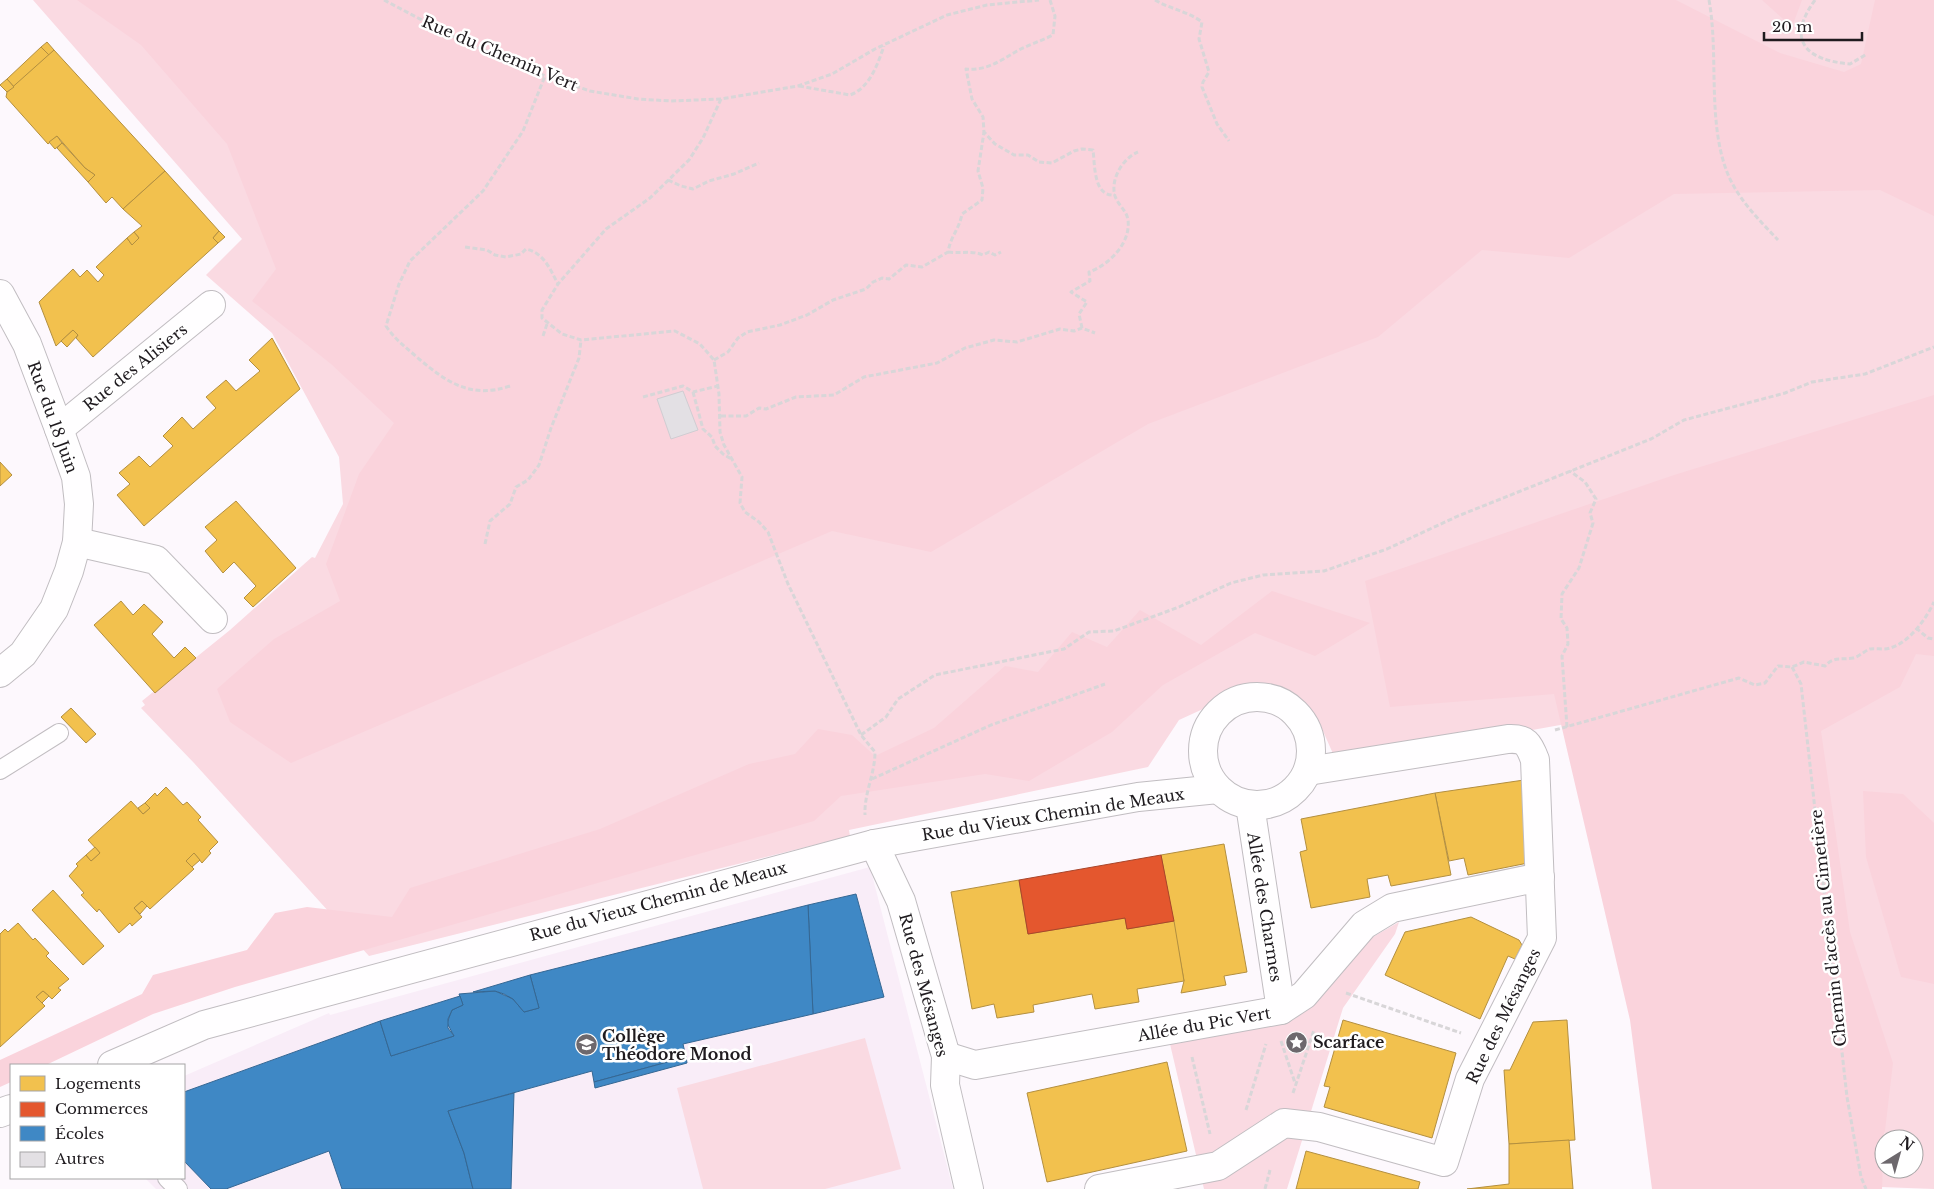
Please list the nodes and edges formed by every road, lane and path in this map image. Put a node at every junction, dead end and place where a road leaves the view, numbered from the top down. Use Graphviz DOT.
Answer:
graph roads {
  1 [pos="384,0"];
  2 [pos="1033,0"];
  3 [pos="1038,0"];
  4 [pos="1050,0"];
  5 [pos="1155,0"];
  6 [pos="1709,0"];
  7 [pos="1815,0"];
  8 [pos="884,45"];
  9 [pos="1867,54"];
  10 [pos="544,76"];
  11 [pos="798,86"];
  12 [pos="721,99"];
  13 [pos="984,132"];
  14 [pos="1229,140"];
  15 [pos="1138,152"];
  16 [pos="759,163"];
  17 [pos="668,180"];
  18 [pos="1115,195"];
  19 [pos="1778,240"];
  20 [pos="465,247"];
  21 [pos="948,252"];
  22 [pos="1001,252"];
  23 [pos="558,284"];
  24 [pos="0,294"];
  25 [pos="211,305"];
  26 [pos="547,324"];
  27 [pos="1082,328"];
  28 [pos="1095,333"];
  29 [pos="542,336"];
  30 [pos="581,340"];
  31 [pos="1934,347"];
  32 [pos="714,360"];
  33 [pos="510,386"];
  34 [pos="718,386"];
  35 [pos="693,392"];
  36 [pos="642,397"];
  37 [pos="721,416"];
  38 [pos="59,429"];
  39 [pos="734,460"];
  40 [pos="1569,470"];
  41 [pos="77,542"];
  42 [pos="485,544"];
  43 [pos="1934,602"];
  44 [pos="213,620"];
  45 [pos="1916,628"];
  46 [pos="1934,639"];
  47 [pos="1792,667"];
  48 [pos="0,673"];
  49 [pos="1106,684"];
  50 [pos="1567,727"];
  51 [pos="58,732"];
  52 [pos="861,735"];
  53 [pos="1528,744"];
  54 [pos="0,770"];
  55 [pos="1308,771"];
  56 [pos="872,779"];
  57 [pos="1218,789"];
  58 [pos="1250,805"];
  59 [pos="874,844"];
  60 [pos="1540,877"];
  61 [pos="1344,992"];
  62 [pos="1281,1010"];
  63 [pos="1314,1030"];
  64 [pos="1464,1035"];
  65 [pos="1281,1041"];
  66 [pos="1266,1044"];
  67 [pos="1190,1050"];
  68 [pos="946,1056"];
  69 [pos="114,1064"];
  70 [pos="1296,1083"];
  71 [pos="1291,1098"];
  72 [pos="1251,1119"];
  73 [pos="1212,1143"];
  74 [pos="168,1179"];
  75 [pos="178,1189"];
  76 [pos="969,1189"];
  77 [pos="1099,1189"];
  78 [pos="1866,1189"];
  1 -- 10 [label="path, Rue du Chemin Vert"];
  2 -- 3 [label="path, Rue du Chemin Vert"];
  2 -- 8 [label="path, Rue du Chemin Vert"];
  4 -- 13 [label="path"];
  5 -- 14 [label="path"];
  6 -- 19 [label="path"];
  7 -- 9 [label="path"];
  8 -- 11 [label="path, Rue du Chemin Vert"];
  8 -- 11 [label="path, Rue du Chemin Vert"];
  10 -- 12 [label="path, Rue du Chemin Vert"];
  10 -- 33 [label="path"];
  11 -- 12 [label="path, Rue du Chemin Vert"];
  12 -- 17 [label="path"];
  13 -- 18 [label="path"];
  13 -- 21 [label="path"];
  15 -- 18 [label="path"];
  16 -- 17 [label="path"];
  17 -- 23 [label="path"];
  18 -- 27 [label="path"];
  20 -- 23 [label="path"];
  21 -- 22 [label="path"];
  21 -- 32 [label="path"];
  23 -- 26 [label="path"];
  24 -- 38 [label="street, Rue du 18 Juin"];
  25 -- 38 [label="street, Rue des Alisiers"];
  26 -- 29 [label="path"];
  26 -- 30 [label="path"];
  27 -- 28 [label="path"];
  27 -- 37 [label="path"];
  30 -- 32 [label="path"];
  30 -- 42 [label="path"];
  31 -- 40 [label="path"];
  32 -- 34 [label="path"];
  34 -- 35 [label="path"];
  34 -- 37 [label="path"];
  35 -- 36 [label="path"];
  35 -- 39 [label="path"];
  37 -- 39 [label="path"];
  38 -- 41 [label="street, Rue du 18 Juin"];
  39 -- 52 [label="path"];
  40 -- 50 [label="path"];
  40 -- 52 [label="path"];
  41 -- 44 [label="street"];
  41 -- 48 [label="street, Rue du 18 Juin"];
  43 -- 45 [label="path"];
  45 -- 46 [label="path"];
  45 -- 47 [label="path"];
  47 -- 50 [label="path"];
  47 -- 78 [label="path, Chemin d'accès au Cimetière"];
  49 -- 56 [label="path"];
  50 -- 53 [label="path"];
  51 -- 54 [label="lane"];
  52 -- 56 [label="path"];
  53 -- 55 [label="street"];
  53 -- 60 [label="street, Rue des Mésanges"];
  55 -- 57 [label="street"];
  55 -- 58 [label="street"];
  56 -- 59 [label="path"];
  57 -- 58 [label="street"];
  57 -- 59 [label="street, Rue du Vieux Chemin de Meaux"];
  58 -- 62 [label="street, Allée des Charmes"];
  59 -- 68 [label="street, Rue des Mésanges"];
  59 -- 69 [label="street, Rue du Vieux Chemin de Meaux"];
  60 -- 62 [label="street, Allée du Pic Vert"];
  60 -- 77 [label="street, Rue des Mésanges"];
  61 -- 64 [label="path"];
  62 -- 68 [label="street, Allée du Pic Vert"];
  63 -- 70 [label="path"];
  65 -- 70 [label="path"];
  66 -- 72 [label="path"];
  67 -- 73 [label="path"];
  68 -- 76 [label="street, Rue des Mésanges"];
  70 -- 71 [label="path"];
  74 -- 75 [label="lane"];
}
